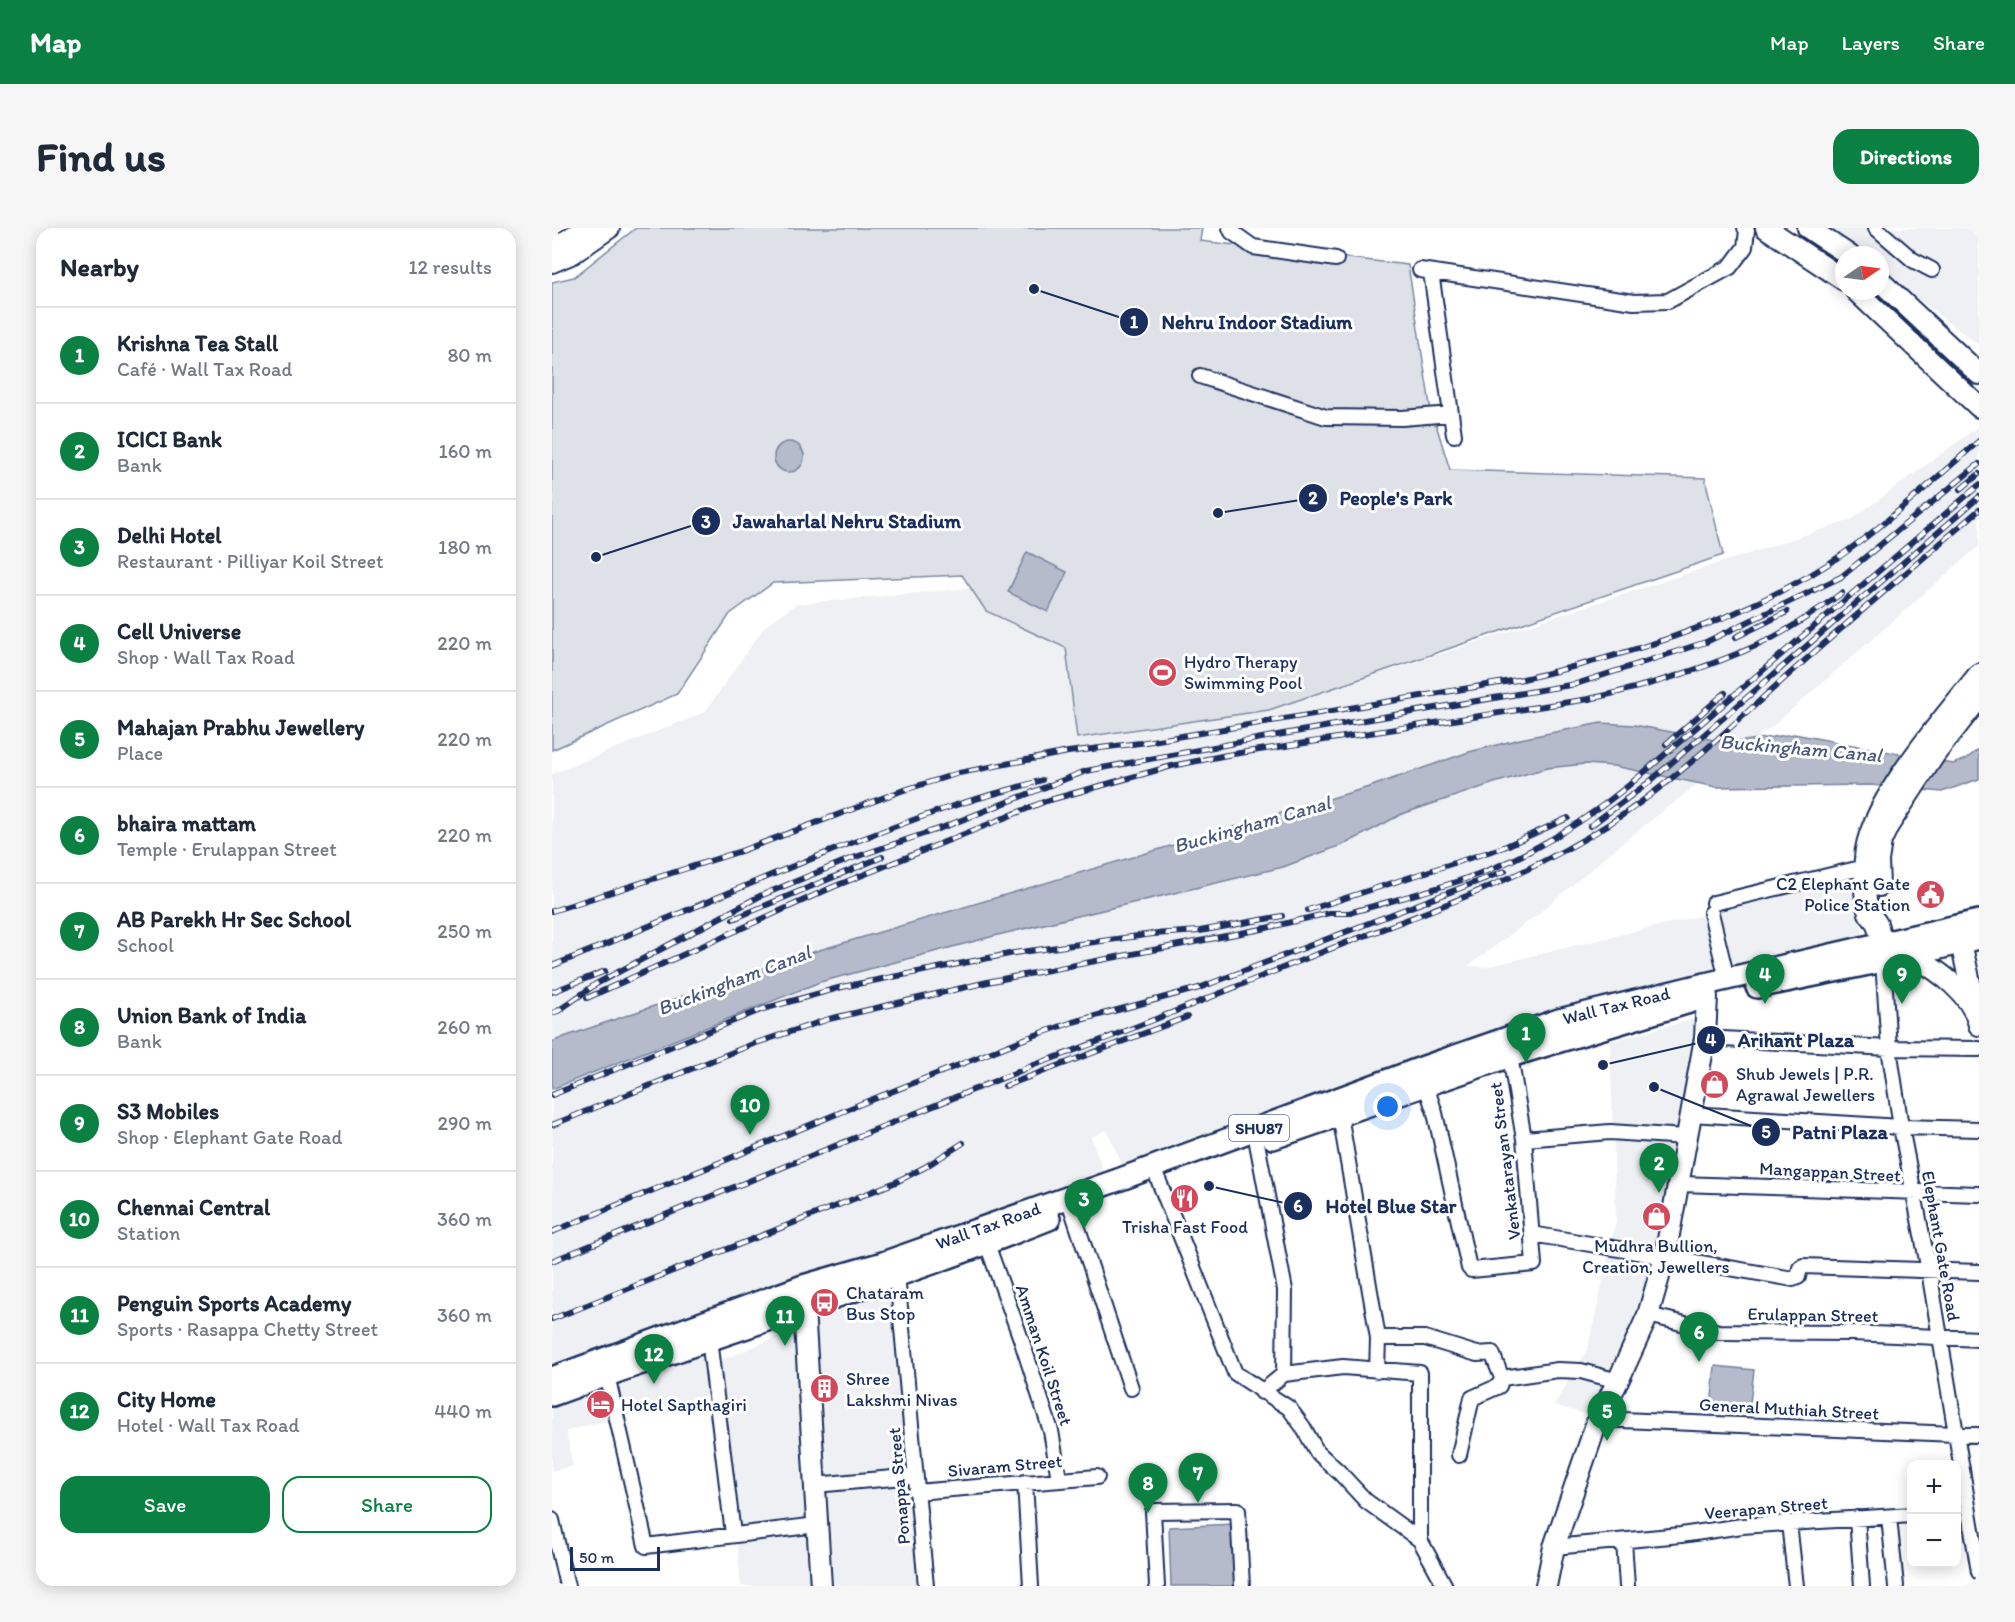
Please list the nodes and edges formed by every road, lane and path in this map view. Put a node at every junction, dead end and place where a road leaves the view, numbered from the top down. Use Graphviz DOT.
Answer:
graph roads {
  1 [pos="585,228"];
  2 [pos="609,228"];
  3 [pos="1230,228"];
  4 [pos="1745,228"];
  5 [pos="1766,228"];
  6 [pos="1808,228"];
  7 [pos="1876,228"];
  8 [pos="564,246"];
  9 [pos="1835,246"];
  10 [pos="1336,259"];
  11 [pos="552,262"];
  12 [pos="1932,270"];
  13 [pos="1835,274"];
  14 [pos="1889,289"];
  15 [pos="1866,300"];
  16 [pos="1979,374"];
  17 [pos="1200,376"];
  18 [pos="1979,406"];
  19 [pos="1451,414"];
  20 [pos="1454,435"];
  21 [pos="1979,674"];
  22 [pos="1979,698"];
  23 [pos="1929,750"];
  24 [pos="1892,805"];
  25 [pos="1865,867"];
  26 [pos="1979,921"];
  27 [pos="1970,940"];
  28 [pos="1880,943"];
  29 [pos="1912,955"];
  30 [pos="1727,980"];
  31 [pos="1975,989"];
  32 [pos="1706,990"];
  33 [pos="1978,1023"];
  34 [pos="1705,1038"];
  35 [pos="1889,1048"];
  36 [pos="1979,1049"];
  37 [pos="1510,1056"];
  38 [pos="1426,1086"];
  39 [pos="1341,1114"];
  40 [pos="1691,1114"];
  41 [pos="1900,1127"];
  42 [pos="1979,1129"];
  43 [pos="1686,1137"];
  44 [pos="1524,1139"];
  45 [pos="1257,1143"];
  46 [pos="1158,1179"];
  47 [pos="1679,1184"];
  48 [pos="1915,1193"];
  49 [pos="1979,1194"];
  50 [pos="1069,1204"];
  51 [pos="1532,1234"];
  52 [pos="987,1244"];
  53 [pos="1665,1256"];
  54 [pos="1929,1271"];
  55 [pos="1979,1272"];
  56 [pos="897,1275"];
  57 [pos="803,1286"];
  58 [pos="804,1308"];
  59 [pos="1648,1315"];
  60 [pos="1939,1337"];
  61 [pos="1378,1338"];
  62 [pos="709,1339"];
  63 [pos="1979,1339"];
  64 [pos="1377,1371"];
  65 [pos="1284,1374"];
  66 [pos="607,1375"];
  67 [pos="552,1378"];
  68 [pos="1502,1378"];
  69 [pos="1618,1381"];
  70 [pos="1131,1388"];
  71 [pos="1262,1392"];
  72 [pos="552,1395"];
  73 [pos="1598,1419"];
  74 [pos="1957,1435"];
  75 [pos="1979,1435"];
  76 [pos="1459,1455"];
  77 [pos="915,1476"];
  78 [pos="1096,1477"];
  79 [pos="1059,1479"];
  80 [pos="1025,1482"];
  81 [pos="814,1485"];
  82 [pos="916,1492"];
  83 [pos="1962,1509"];
  84 [pos="1907,1515"];
  85 [pos="1888,1517"];
  86 [pos="1857,1518"];
  87 [pos="552,1520"];
  88 [pos="1789,1523"];
  89 [pos="817,1524"];
  90 [pos="733,1534"];
  91 [pos="1420,1540"];
  92 [pos="1624,1541"];
  93 [pos="1554,1547"];
  94 [pos="1978,1557"];
  95 [pos="1979,1572"];
  96 [pos="567,1586"];
  97 [pos="821,1586"];
  98 [pos="926,1586"];
  99 [pos="1031,1586"];
  100 [pos="1157,1586"];
  101 [pos="1242,1586"];
  102 [pos="1445,1586"];
  103 [pos="1546,1586"];
  104 [pos="1627,1586"];
  105 [pos="1796,1586"];
  106 [pos="1862,1586"];
  107 [pos="1896,1586"];
  1 -- 8 [label="street"];
  2 -- 8 [label="street"];
  3 -- 10 [label="street"];
  4 -- 19 [label="street"];
  5 -- 13 [label="street"];
  6 -- 9 [label="street"];
  7 -- 12 [label="street"];
  8 -- 11 [label="street"];
  14 -- 16 [label="street"];
  15 -- 18 [label="street"];
  17 -- 19 [label="street"];
  19 -- 20 [label="street"];
  21 -- 23 [label="street"];
  22 -- 23 [label="street"];
  23 -- 24 [label="street"];
  24 -- 25 [label="street"];
  24 -- 28 [label="street"];
  25 -- 28 [label="street"];
  25 -- 30 [label="street"];
  26 -- 28 [label="main road, Wall Tax Road / SHU87"];
  27 -- 29 [label="main road, Wall Tax Road / SHU87"];
  27 -- 31 [label="street"];
  28 -- 29 [label="main road, Wall Tax Road / SHU87"];
  28 -- 30 [label="main road, Wall Tax Road / SHU87"];
  28 -- 32 [label="main road, Wall Tax Road / SHU87"];
  28 -- 35 [label="street, Elephant Gate Road"];
  29 -- 33 [label="street"];
  30 -- 32 [label="main road, Wall Tax Road / SHU87"];
  31 -- 33 [label="street"];
  32 -- 34 [label="street"];
  32 -- 37 [label="main road, Wall Tax Road / SHU87"];
  32 -- 50 [label="main road, Wall Tax Road / SHU87"];
  34 -- 35 [label="street"];
  34 -- 40 [label="street"];
  35 -- 36 [label="street"];
  35 -- 41 [label="street, Elephant Gate Road"];
  37 -- 38 [label="main road, Wall Tax Road / SHU87"];
  37 -- 44 [label="street, Venkatarayan Street"];
  38 -- 39 [label="main road, Wall Tax Road / SHU87"];
  38 -- 51 [label="street, Venkatarayan Street"];
  39 -- 45 [label="main road, Wall Tax Road / SHU87"];
  39 -- 61 [label="street"];
  40 -- 41 [label="street"];
  40 -- 43 [label="street"];
  41 -- 42 [label="street"];
  41 -- 48 [label="street, Elephant Gate Road"];
  43 -- 44 [label="street"];
  43 -- 47 [label="street"];
  44 -- 51 [label="street, Venkatarayan Street"];
  45 -- 46 [label="main road, Wall Tax Road / SHU87"];
  45 -- 65 [label="street"];
  46 -- 50 [label="main road, Wall Tax Road / SHU87"];
  46 -- 71 [label="street"];
  47 -- 48 [label="street, Mangappan Street"];
  47 -- 53 [label="street"];
  48 -- 49 [label="street, Mangappan Street"];
  48 -- 54 [label="street, Elephant Gate Road"];
  50 -- 52 [label="main road, Wall Tax Road / SHU87"];
  50 -- 57 [label="main road, Wall Tax Road / SHU87"];
  50 -- 70 [label="street"];
  51 -- 53 [label="street"];
  52 -- 56 [label="main road, Wall Tax Road / SHU87"];
  52 -- 79 [label="street, Amman Koil Street"];
  53 -- 54 [label="street"];
  53 -- 59 [label="street"];
  54 -- 55 [label="street"];
  54 -- 60 [label="street, Elephant Gate Road"];
  56 -- 58 [label="main road, Wall Tax Road / SHU87"];
  56 -- 77 [label="street, Ponappa Street"];
  57 -- 58 [label="street"];
  57 -- 67 [label="main road, Wall Tax Road / SHU87"];
  58 -- 62 [label="main road, Wall Tax Road / SHU87"];
  58 -- 81 [label="street"];
  59 -- 60 [label="street, Erulappan Street"];
  59 -- 69 [label="street"];
  60 -- 63 [label="street, Erulappan Street"];
  60 -- 74 [label="street, Elephant Gate Road"];
  61 -- 64 [label="street"];
  61 -- 68 [label="street"];
  62 -- 66 [label="main road, Wall Tax Road / SHU87"];
  62 -- 90 [label="street"];
  64 -- 65 [label="street"];
  64 -- 91 [label="street"];
  65 -- 71 [label="street"];
  66 -- 72 [label="main road, Wall Tax Road / SHU87"];
  66 -- 90 [label="street"];
  68 -- 69 [label="street"];
  68 -- 76 [label="street"];
  69 -- 73 [label="street"];
  71 -- 91 [label="street"];
  73 -- 74 [label="street, General Muthiah Street"];
  73 -- 93 [label="street"];
  74 -- 75 [label="street, General Muthiah Street"];
  74 -- 83 [label="street, Elephant Gate Road"];
  77 -- 81 [label="street"];
  77 -- 82 [label="street, Ponappa Street"];
  78 -- 79 [label="street, Sivaram Street"];
  79 -- 80 [label="street, Sivaram Street"];
  80 -- 82 [label="street, Sivaram Street"];
  80 -- 99 [label="street"];
  81 -- 89 [label="street"];
  82 -- 98 [label="street, Ponappa Street"];
  83 -- 94 [label="street, Elephant Gate Road"];
  84 -- 85 [label="street, Veerapan Street"];
  85 -- 86 [label="street, Veerapan Street"];
  85 -- 107 [label="street"];
  86 -- 88 [label="street, Veerapan Street"];
  86 -- 106 [label="street"];
  87 -- 96 [label="street"];
  88 -- 92 [label="street, Veerapan Street"];
  88 -- 105 [label="street"];
  89 -- 90 [label="street"];
  89 -- 97 [label="street"];
  91 -- 102 [label="street"];
  92 -- 93 [label="street, Veerapan Street"];
  92 -- 104 [label="street"];
  93 -- 103 [label="street"];
  94 -- 95 [label="street, Elephant Gate Road"];
  100 -- 101 [label="street"];
}
